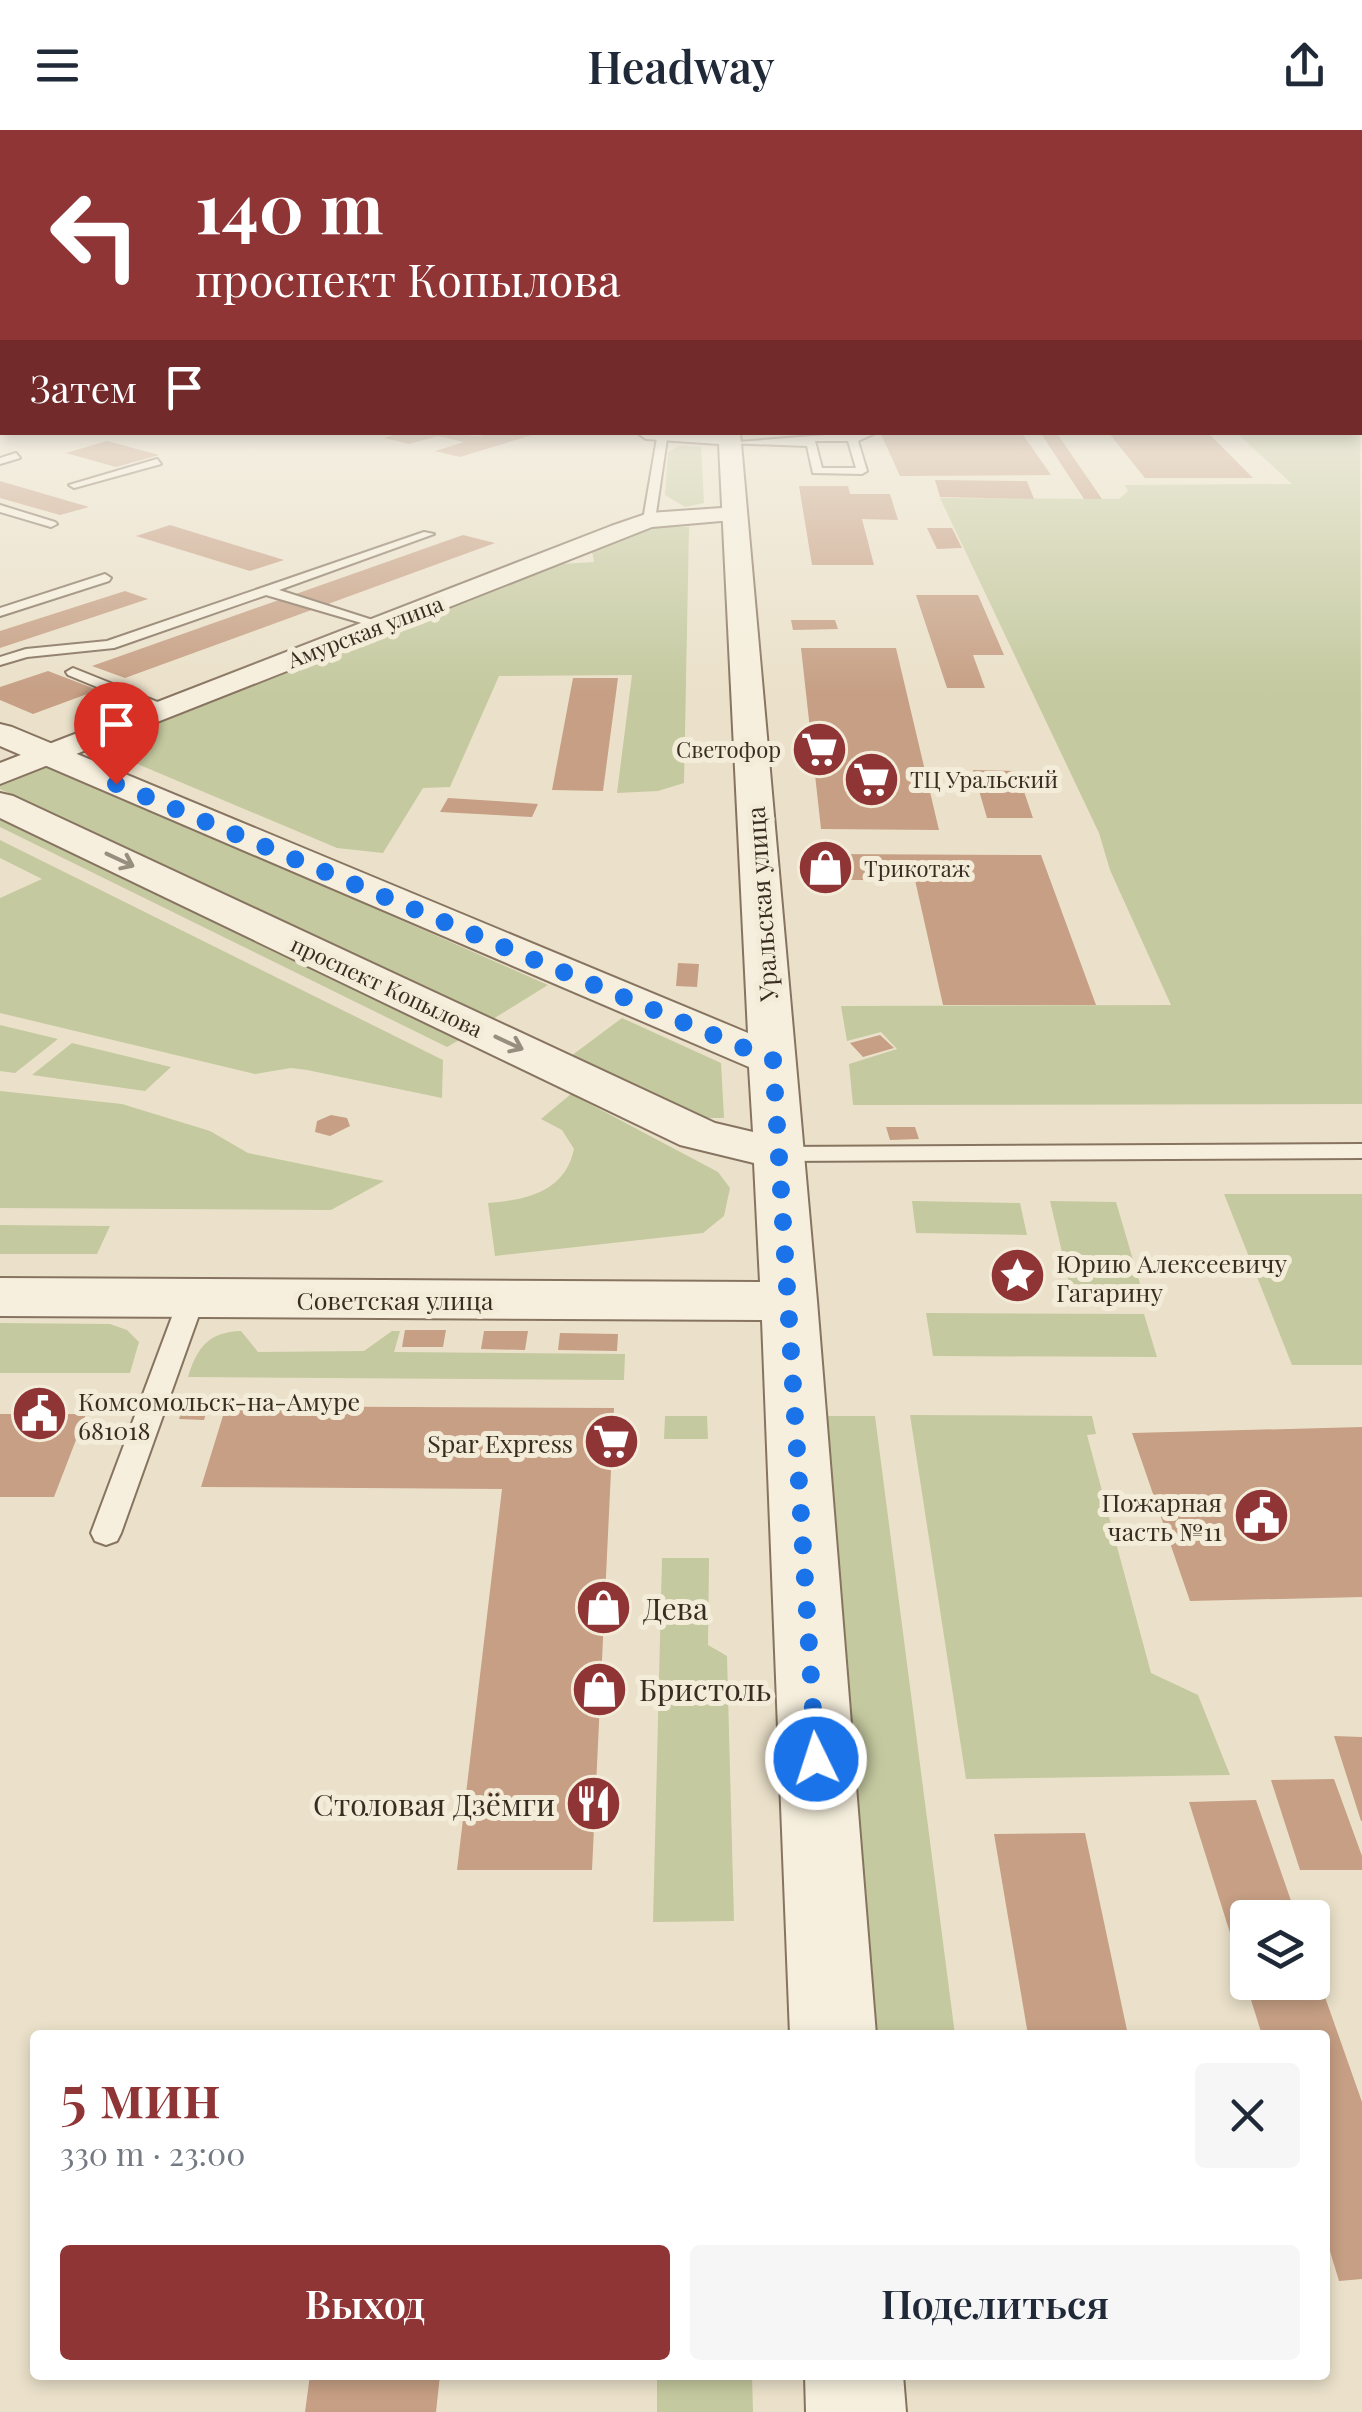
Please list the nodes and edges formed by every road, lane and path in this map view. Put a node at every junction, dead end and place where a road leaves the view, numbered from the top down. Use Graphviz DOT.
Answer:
graph roads {
  1 [pos="90,480"];
  2 [pos="653,480"];
  3 [pos="733,480"];
  4 [pos="74,485"];
  5 [pos="0,508"];
  6 [pos="736,514"];
  7 [pos="650,520"];
  8 [pos="50,524"];
  9 [pos="428,534"];
  10 [pos="105,578"];
  11 [pos="268,591"];
  12 [pos="0,612"];
  13 [pos="376,626"];
  14 [pos="0,661"];
  15 [pos="73,672"];
  16 [pos="165,710"];
  17 [pos="0,734"];
  18 [pos="48,755"];
  19 [pos="0,774"];
  20 [pos="0,804"];
  21 [pos="773,1060"];
  22 [pos="1362,1152"];
  23 [pos="778,1154"];
  24 [pos="0,1296"];
  25 [pos="192,1298"];
  26 [pos="789,1301"];
  27 [pos="106,1533"];
  28 [pos="833,2030"];
  29 [pos="854,2380"];
  30 [pos="856,2412"];
  1 -- 4 [label="lane"];
  2 -- 7 [label="lane"];
  3 -- 6 [label="street, Уральская улица"];
  5 -- 8 [label="lane"];
  6 -- 7 [label="street, Амурская улица"];
  6 -- 21 [label="street, Уральская улица"];
  7 -- 13 [label="street, Амурская улица"];
  9 -- 11 [label="lane"];
  10 -- 12 [label="lane"];
  11 -- 13 [label="lane"];
  11 -- 14 [label="lane"];
  13 -- 16 [label="street, Амурская улица"];
  15 -- 16 [label="lane"];
  16 -- 18 [label="street, Амурская улица"];
  17 -- 18 [label="street"];
  18 -- 19 [label="street, Амурская улица"];
  18 -- 21 [label="street"];
  20 -- 23 [label="street, проспект Копылова, one-way"];
  21 -- 23 [label="street, Уральская улица"];
  22 -- 23 [label="lane"];
  23 -- 26 [label="street, Уральская улица"];
  24 -- 25 [label="street, Советская улица"];
  25 -- 26 [label="street, Советская улица"];
  25 -- 27 [label="lane"];
  26 -- 28 [label="street, Уральская улица"];
  29 -- 30 [label="street"];
}
